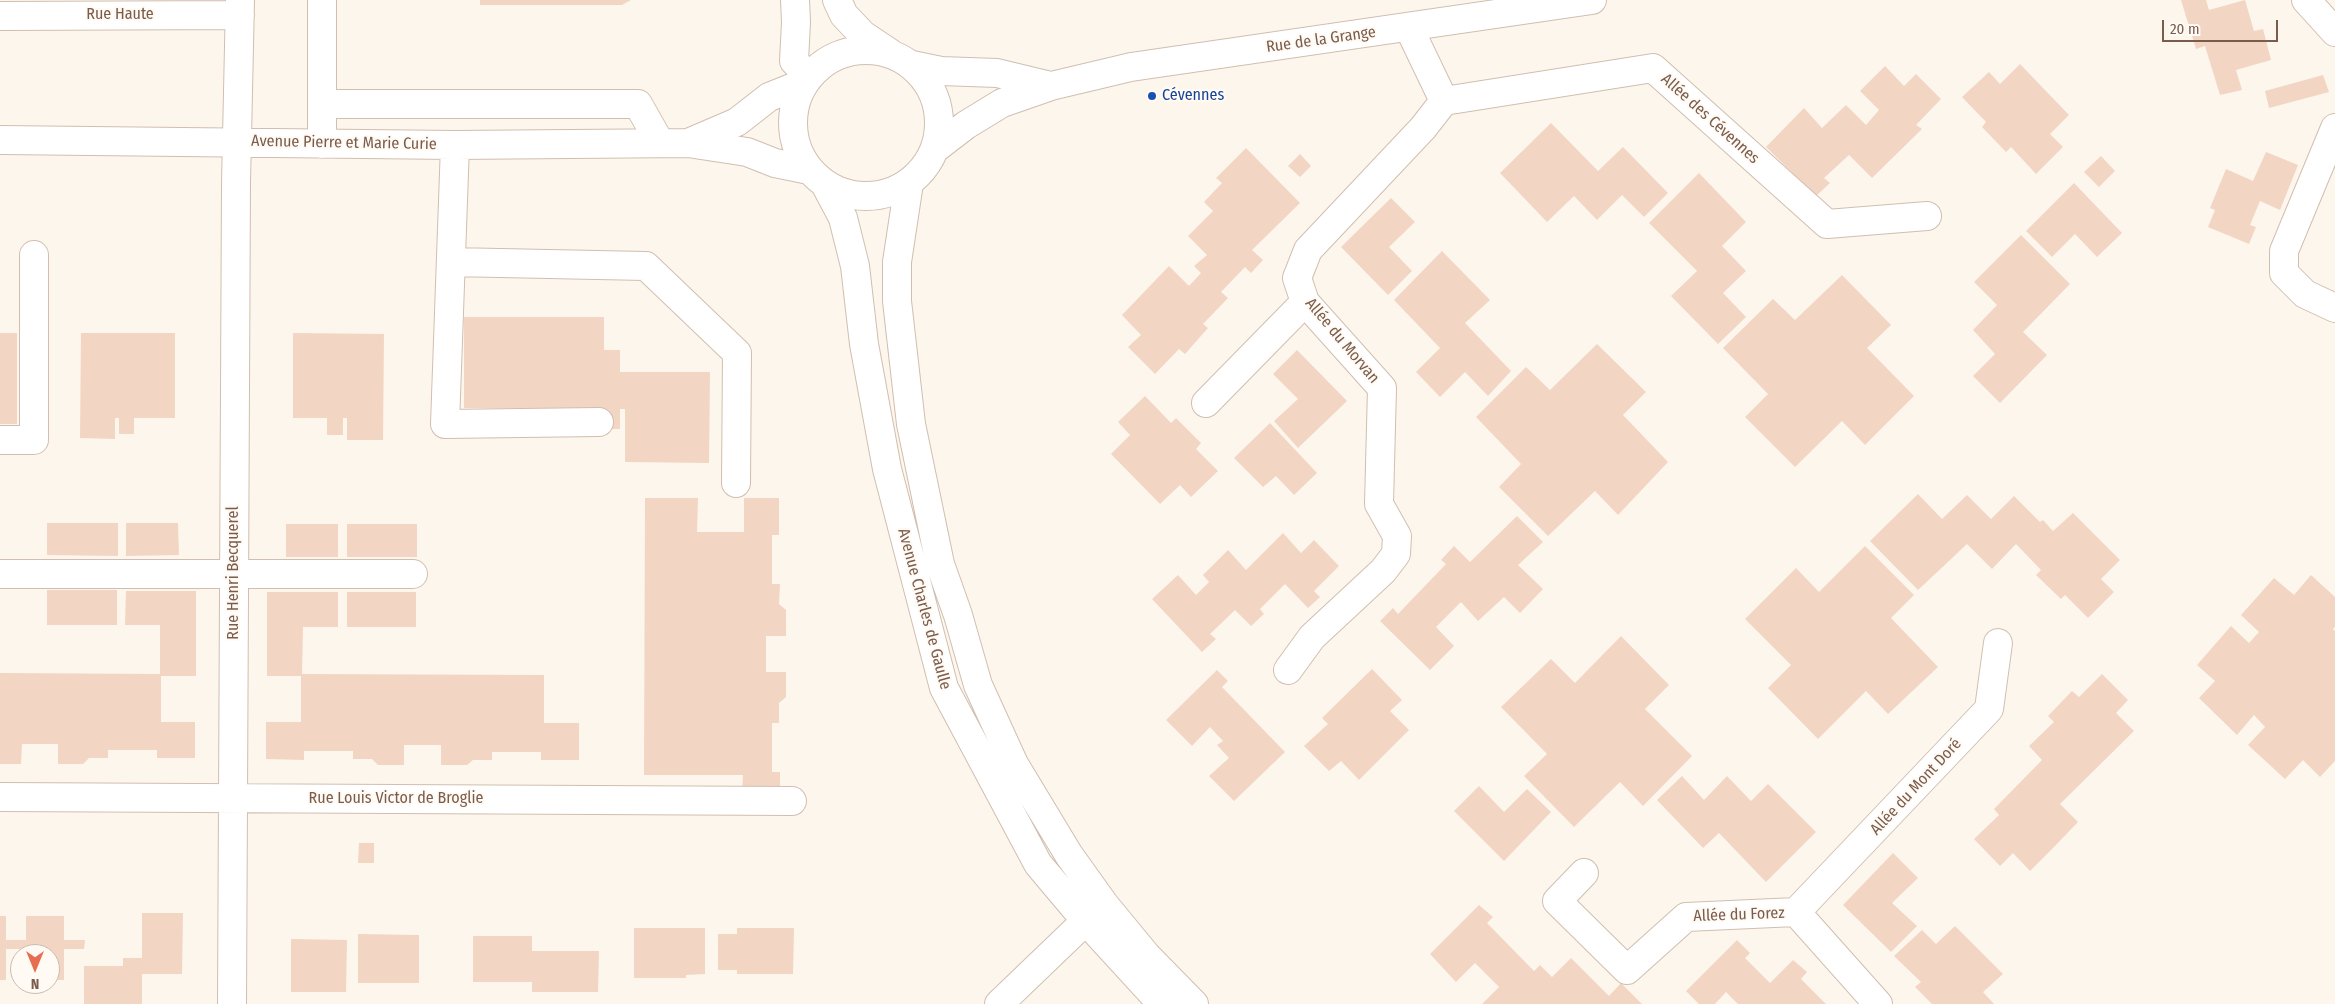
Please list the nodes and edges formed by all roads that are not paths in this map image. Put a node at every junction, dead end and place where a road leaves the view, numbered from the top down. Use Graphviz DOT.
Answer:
graph roads {
  1 [pos="322,0"];
  2 [pos="795,0"];
  3 [pos="837,0"];
  4 [pos="1592,0"];
  5 [pos="2306,0"];
  6 [pos="240,8"];
  7 [pos="0,16"];
  8 [pos="1408,28"];
  9 [pos="2335,32"];
  10 [pos="902,59"];
  11 [pos="807,80"];
  12 [pos="1051,86"];
  13 [pos="1444,101"];
  14 [pos="322,104"];
  15 [pos="2335,128"];
  16 [pos="0,140"];
  17 [pos="237,142"];
  18 [pos="660,143"];
  19 [pos="688,143"];
  20 [pos="322,144"];
  21 [pos="455,145"];
  22 [pos="936,148"];
  23 [pos="817,177"];
  24 [pos="909,184"];
  25 [pos="1927,216"];
  26 [pos="34,255"];
  27 [pos="451,262"];
  28 [pos="1305,302"];
  29 [pos="2335,308"];
  30 [pos="1206,403"];
  31 [pos="599,422"];
  32 [pos="0,440"];
  33 [pos="736,483"];
  34 [pos="0,574"];
  35 [pos="235,574"];
  36 [pos="413,574"];
  37 [pos="1998,643"];
  38 [pos="1288,670"];
  39 [pos="0,796"];
  40 [pos="233,798"];
  41 [pos="792,801"];
  42 [pos="1584,874"];
  43 [pos="1796,912"];
  44 [pos="1095,913"];
  45 [pos="232,1004"];
  46 [pos="999,1004"];
  47 [pos="1162,1004"];
  48 [pos="1194,1004"];
  49 [pos="1878,1004"];
  1 -- 14 [label="street"];
  2 -- 11 [label="street"];
  3 -- 10 [label="street"];
  4 -- 8 [label="street, Rue de la Grange"];
  5 -- 9 [label="street"];
  6 -- 7 [label="street, Rue Haute"];
  6 -- 17 [label="street, Rue Henri Becquerel"];
  8 -- 12 [label="street, Rue de la Grange"];
  8 -- 13 [label="street"];
  10 -- 11 [label="street"];
  10 -- 12 [label="street, Rue de la Grange"];
  10 -- 22 [label="street"];
  11 -- 19 [label="street, Avenue Pierre et Marie Curie"];
  11 -- 23 [label="street"];
  12 -- 22 [label="street, Rue de la Grange"];
  13 -- 25 [label="street, Allée des Cévennes"];
  13 -- 28 [label="street, Allée du Morvan"];
  14 -- 18 [label="street"];
  14 -- 20 [label="street"];
  15 -- 29 [label="street"];
  16 -- 17 [label="street, Avenue Pierre et Marie Curie"];
  17 -- 20 [label="street, Avenue Pierre et Marie Curie"];
  17 -- 35 [label="street, Rue Henri Becquerel"];
  18 -- 19 [label="street, Avenue Pierre et Marie Curie"];
  18 -- 21 [label="street, Avenue Pierre et Marie Curie"];
  19 -- 23 [label="street, Avenue Pierre et Marie Curie"];
  20 -- 21 [label="street, Avenue Pierre et Marie Curie"];
  21 -- 27 [label="street"];
  22 -- 24 [label="street"];
  23 -- 24 [label="street"];
  23 -- 44 [label="street, Avenue Charles de Gaulle"];
  24 -- 44 [label="street, Avenue Charles de Gaulle"];
  26 -- 32 [label="street"];
  27 -- 31 [label="street"];
  27 -- 33 [label="street"];
  28 -- 30 [label="street"];
  28 -- 38 [label="street, Allée du Morvan"];
  34 -- 35 [label="street"];
  35 -- 36 [label="street"];
  35 -- 40 [label="street, Rue Henri Becquerel"];
  37 -- 43 [label="street, Allée du Mont Doré"];
  39 -- 40 [label="street, Rue Louis Victor de Broglie"];
  40 -- 41 [label="street, Rue Louis Victor de Broglie"];
  40 -- 45 [label="street, Rue Henri Becquerel"];
  42 -- 43 [label="street, Allée du Forez"];
  43 -- 49 [label="street, Allée du Forez"];
  44 -- 46 [label="street"];
  44 -- 47 [label="street, Avenue Charles de Gaulle"];
  44 -- 48 [label="street, Avenue Charles de Gaulle"];
}
